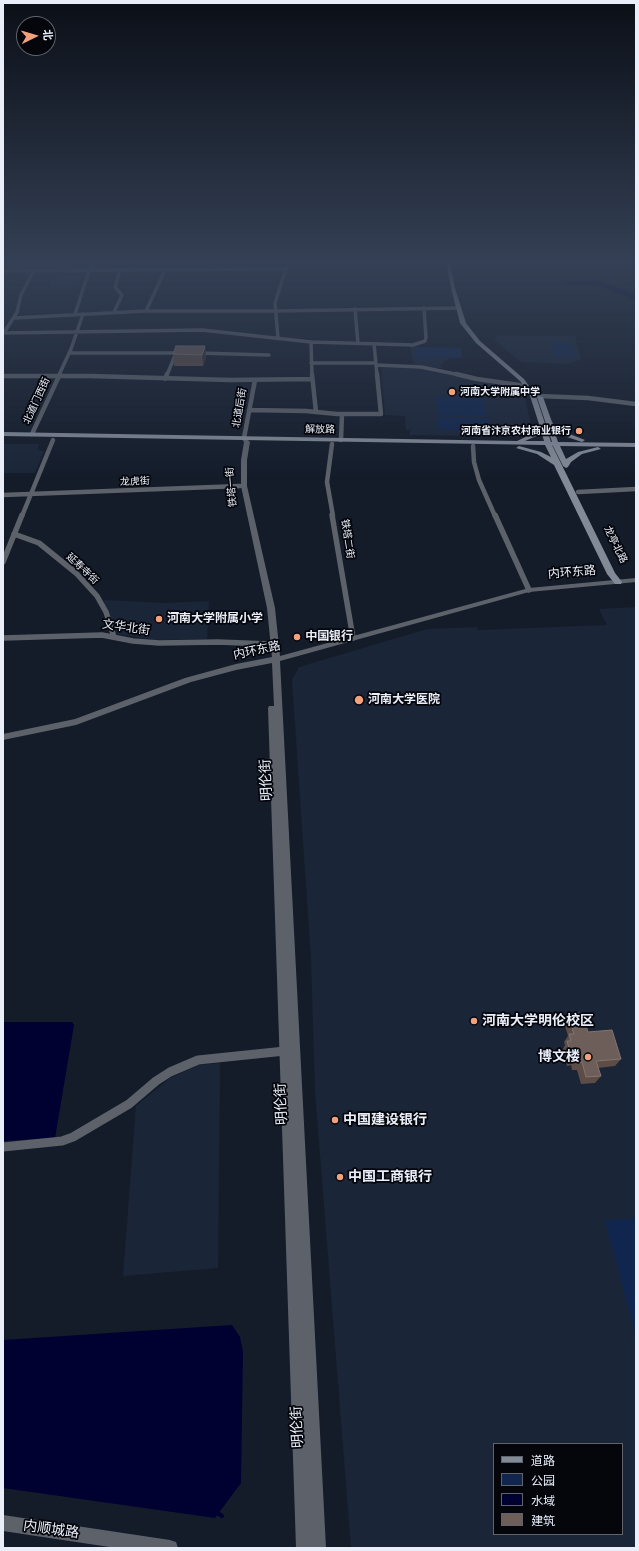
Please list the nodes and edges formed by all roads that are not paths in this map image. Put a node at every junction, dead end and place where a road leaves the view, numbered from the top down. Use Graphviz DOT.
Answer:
graph roads {
  1 [pos="76,334"];
  2 [pos="244,334"];
  3 [pos="278,334"];
  4 [pos="357,334"];
  5 [pos="426,334"];
  6 [pos="472,334"];
  7 [pos="478,334"];
  8 [pos="278,338"];
  9 [pos="311,342"];
  10 [pos="358,344"];
  11 [pos="374,344"];
  12 [pos="68,353"];
  13 [pos="176,353"];
  14 [pos="187,353"];
  15 [pos="194,353"];
  16 [pos="269,355"];
  17 [pos="311,363"];
  18 [pos="376,364"];
  19 [pos="59,375"];
  20 [pos="3,376"];
  21 [pos="165,379"];
  22 [pos="312,379"];
  23 [pos="255,380"];
  24 [pos="529,389"];
  25 [pos="539,396"];
  26 [pos="636,404"];
  27 [pos="249,410"];
  28 [pos="316,412"];
  29 [pos="342,414"];
  30 [pos="549,421"];
  31 [pos="542,423"];
  32 [pos="3,434"];
  33 [pos="32,434"];
  34 [pos="3,438"];
  35 [pos="53,440"];
  36 [pos="342,440"];
  37 [pos="245,441"];
  38 [pos="332,444"];
  39 [pos="509,445"];
  40 [pos="473,446"];
  41 [pos="548,446"];
  42 [pos="556,446"];
  43 [pos="608,446"];
  44 [pos="636,446"];
  45 [pos="562,466"];
  46 [pos="240,486"];
  47 [pos="636,490"];
  48 [pos="578,492"];
  49 [pos="3,495"];
  50 [pos="31,495"];
  51 [pos="14,534"];
  52 [pos="3,562"];
  53 [pos="636,580"];
  54 [pos="618,582"];
  55 [pos="529,590"];
  56 [pos="114,637"];
  57 [pos="3,638"];
  58 [pos="353,638"];
  59 [pos="269,644"];
  60 [pos="273,659"];
  61 [pos="3,737"];
  62 [pos="285,1051"];
  63 [pos="3,1147"];
  64 [pos="3,1523"];
  65 [pos="170,1548"];
  66 [pos="304,1548"];
  67 [pos="318,1548"];
  1 -- 12 [label="street, 北道门西街"];
  2 -- 8 [label="street"];
  3 -- 8 [label="street"];
  4 -- 10 [label="street"];
  5 -- 11 [label="street"];
  6 -- 24 [label="main road, 龙亭北路"];
  7 -- 25 [label="main road, 龙亭北路"];
  8 -- 9 [label="street"];
  9 -- 10 [label="street"];
  9 -- 17 [label="street"];
  10 -- 11 [label="street"];
  11 -- 18 [label="street"];
  12 -- 13 [label="street"];
  12 -- 19 [label="street, 北道门西街"];
  13 -- 14 [label="street"];
  13 -- 21 [label="street"];
  15 -- 16 [label="street"];
  17 -- 18 [label="street"];
  17 -- 22 [label="street"];
  18 -- 24 [label="street"];
  18 -- 29 [label="street"];
  19 -- 20 [label="street"];
  19 -- 21 [label="street"];
  19 -- 33 [label="street, 北道门西街"];
  21 -- 23 [label="street"];
  22 -- 23 [label="street"];
  22 -- 28 [label="street"];
  23 -- 27 [label="street, 北道后街"];
  24 -- 31 [label="main road, 龙亭北路"];
  25 -- 26 [label="street"];
  25 -- 30 [label="main road, 龙亭北路"];
  27 -- 28 [label="street"];
  27 -- 37 [label="street, 北道后街"];
  28 -- 29 [label="street"];
  29 -- 36 [label="street"];
  30 -- 42 [label="main road, 龙亭北路"];
  30 -- 43 [label="main road"];
  31 -- 39 [label="main road"];
  31 -- 41 [label="main road, 龙亭北路"];
  32 -- 33 [label="main road, 解放路"];
  33 -- 37 [label="main road, 解放路"];
  34 -- 35 [label="main road, 解放路"];
  35 -- 37 [label="main road, 解放路"];
  35 -- 50 [label="street"];
  36 -- 37 [label="main road, 解放路"];
  36 -- 39 [label="main road, 解放路"];
  37 -- 38 [label="main road, 解放路"];
  37 -- 46 [label="street, 铁塔一街"];
  37 -- 60 [label="street, 铁塔一街"];
  38 -- 40 [label="main road, 解放路"];
  38 -- 58 [label="street, 铁塔二街"];
  39 -- 40 [label="main road, 解放路"];
  39 -- 41 [label="main road, 解放路"];
  39 -- 45 [label="main road"];
  40 -- 55 [label="street"];
  41 -- 42 [label="main road, 解放路"];
  41 -- 45 [label="main road, 龙亭北路"];
  42 -- 43 [label="main road, 解放路"];
  42 -- 45 [label="main road, 龙亭北路"];
  43 -- 44 [label="main road, 解放路"];
  43 -- 45 [label="main road"];
  45 -- 48 [label="main road, 龙亭北路"];
  45 -- 54 [label="main road, 龙亭北路"];
  46 -- 50 [label="street, 龙虎街"];
  46 -- 59 [label="street, 铁塔一街"];
  47 -- 48 [label="street"];
  48 -- 54 [label="main road, 龙亭北路"];
  49 -- 50 [label="street, 龙虎街"];
  50 -- 51 [label="street"];
  51 -- 52 [label="street"];
  51 -- 56 [label="street, 延寿寺街"];
  53 -- 54 [label="street, 内环东路"];
  54 -- 55 [label="street, 内环东路"];
  55 -- 58 [label="street, 内环东路"];
  56 -- 57 [label="street, 文华北街"];
  56 -- 59 [label="street, 文华北街"];
  58 -- 60 [label="street, 内环东路"];
  59 -- 60 [label="street, 铁塔一街"];
  60 -- 61 [label="street, 内环东路"];
  60 -- 62 [label="street, 明伦街"];
  60 -- 67 [label="street, 明伦街"];
  62 -- 63 [label="street"];
  62 -- 66 [label="street, 明伦街"];
  64 -- 65 [label="street, 内顺城路"];
}
